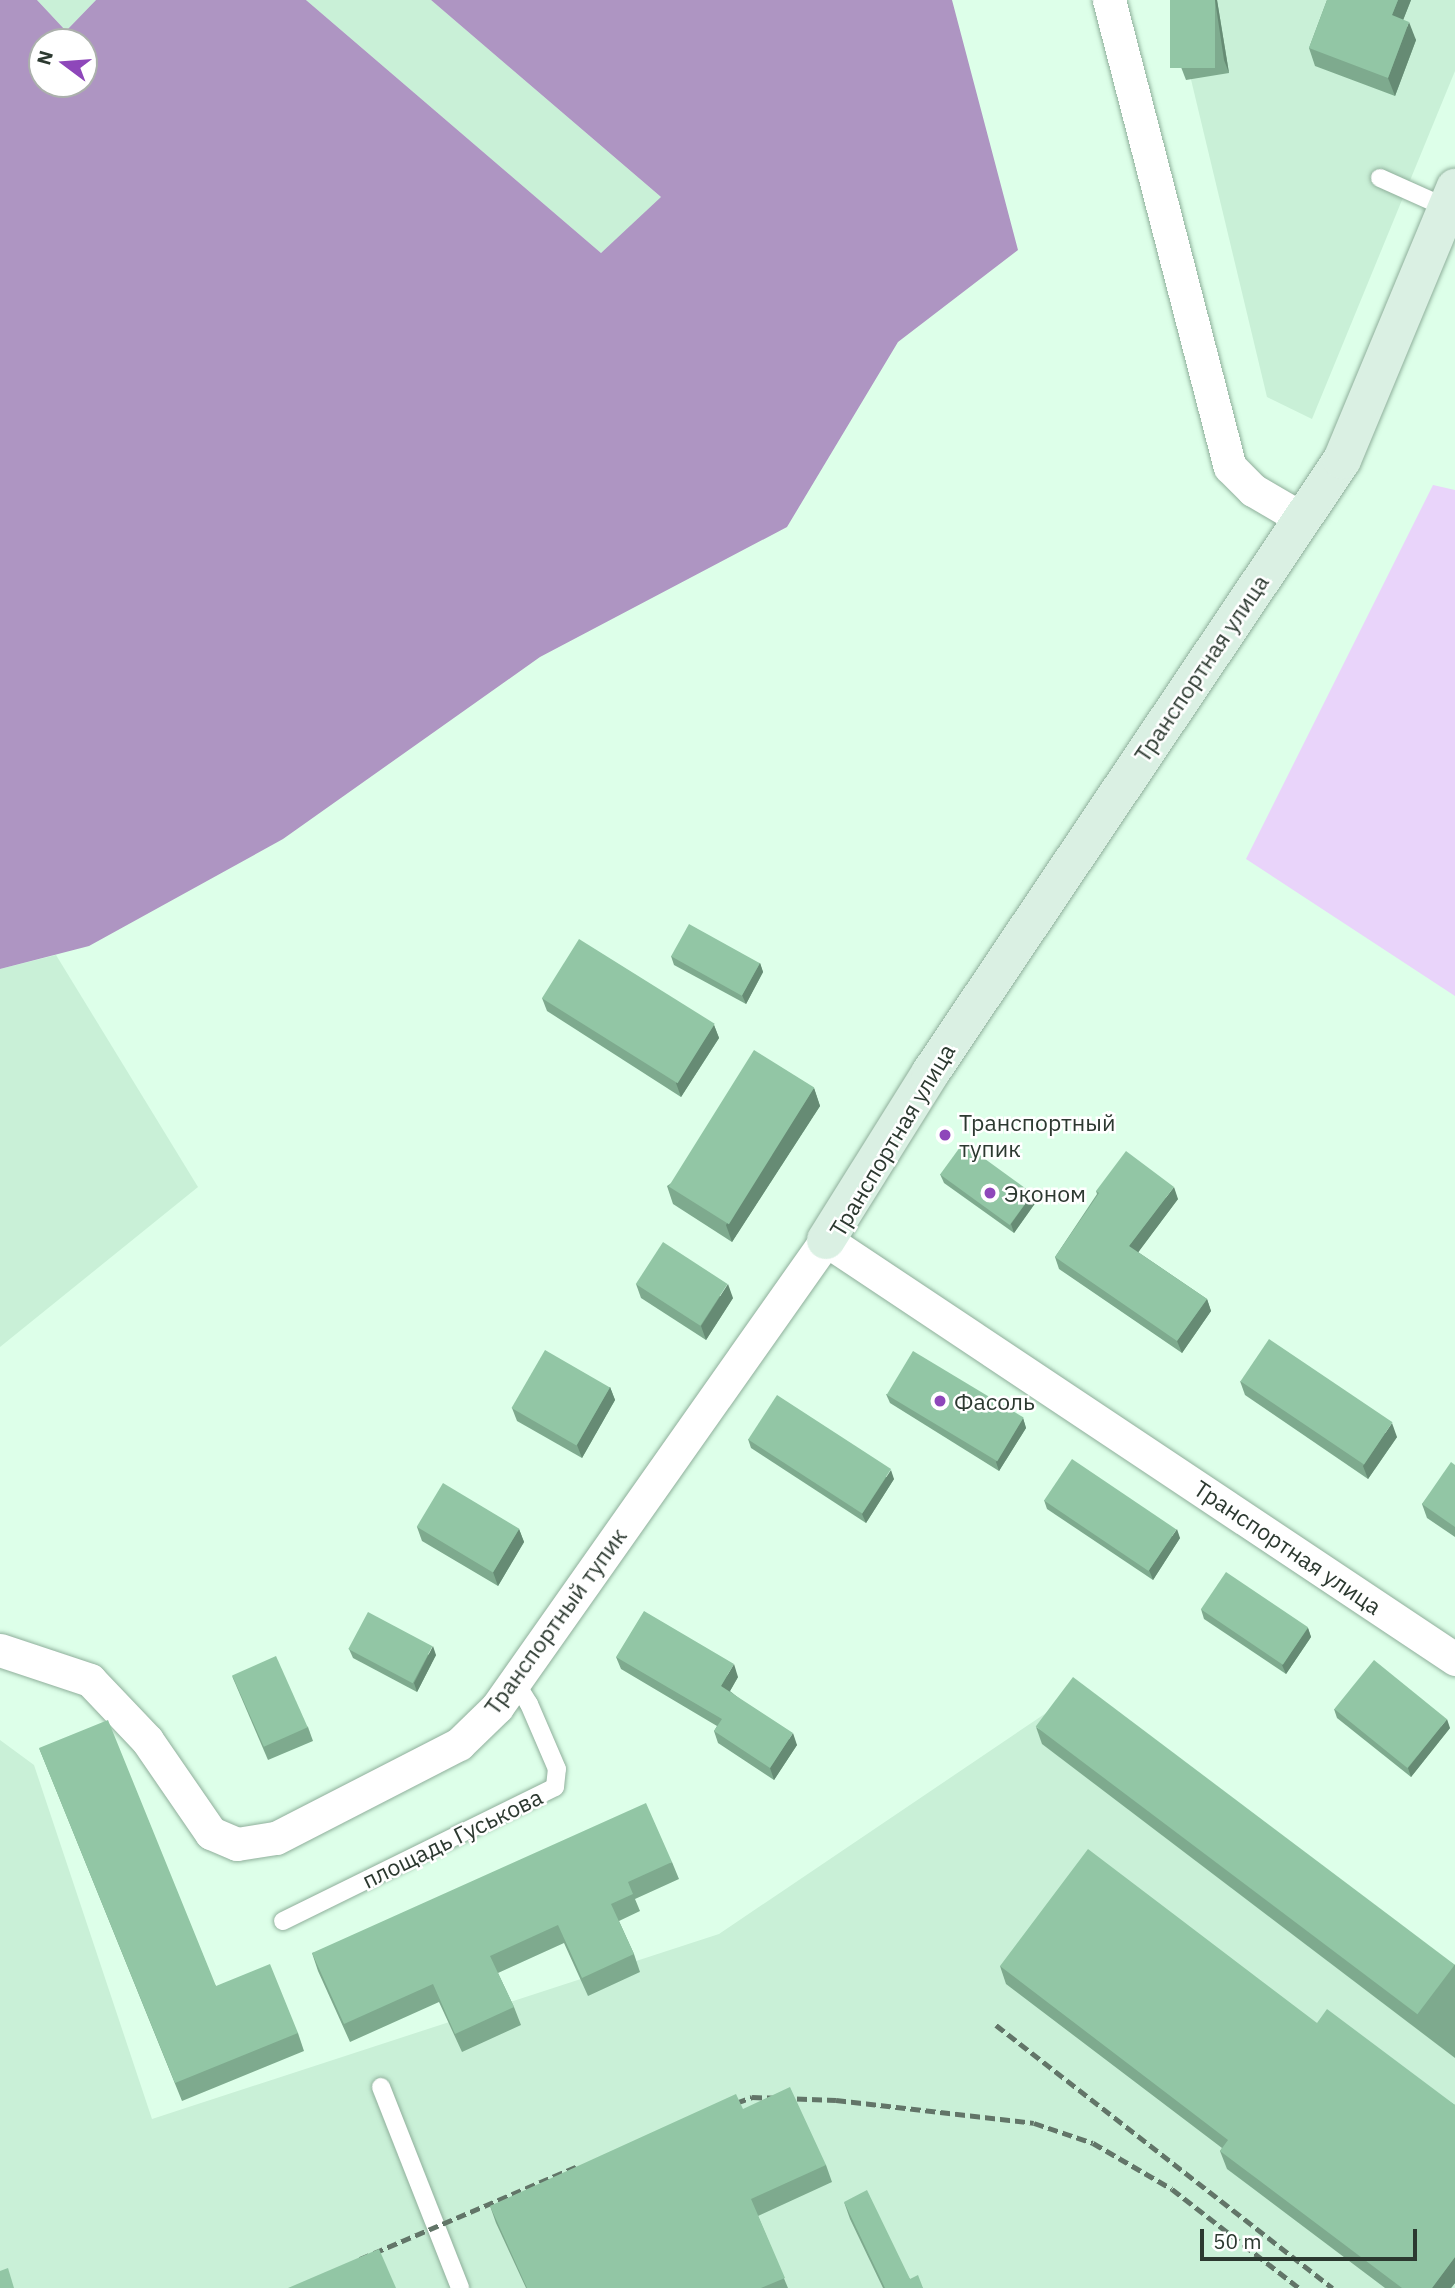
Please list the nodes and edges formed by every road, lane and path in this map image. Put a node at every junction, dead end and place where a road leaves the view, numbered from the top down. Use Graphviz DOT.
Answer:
graph roads {
  1 [pos="1109,0"];
  2 [pos="1380,178"];
  3 [pos="1451,198"];
  4 [pos="1301,518"];
  5 [pos="826,1240"];
  6 [pos="0,1650"];
  7 [pos="1455,1659"];
  8 [pos="514,1682"];
  9 [pos="283,1920"];
  10 [pos="382,2087"];
  11 [pos="460,2288"];
  1 -- 4 [label="street"];
  2 -- 3 [label="lane"];
  3 -- 4 [label="street, Транспортная улица"];
  4 -- 5 [label="street, Транспортная улица"];
  5 -- 7 [label="street, Транспортная улица"];
  5 -- 8 [label="street, Транспортный тупик"];
  6 -- 8 [label="street, Транспортный тупик"];
  8 -- 9 [label="lane, площадь Гуськова"];
  10 -- 11 [label="lane"];
}
